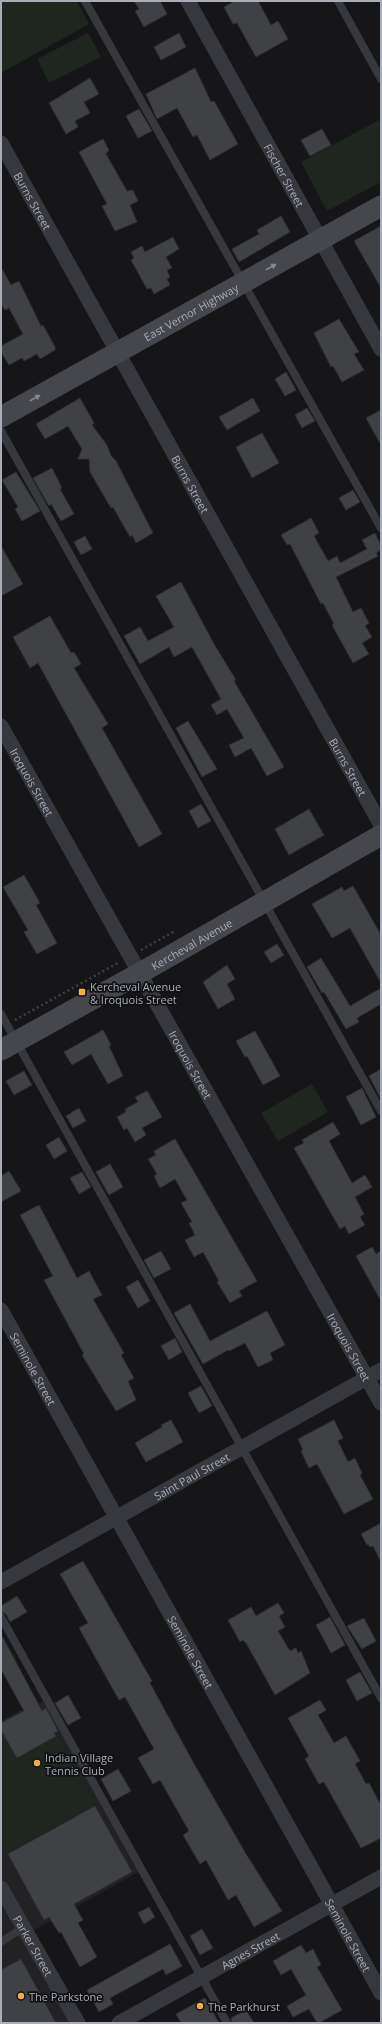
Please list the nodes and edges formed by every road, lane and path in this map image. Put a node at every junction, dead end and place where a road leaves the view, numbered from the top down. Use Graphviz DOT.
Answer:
graph roads {
  1 [pos="85,1"];
  2 [pos="188,1"];
  3 [pos="338,1"];
  4 [pos="381,79"];
  5 [pos="1,143"];
  6 [pos="381,206"];
  7 [pos="320,239"];
  8 [pos="243,282"];
  9 [pos="381,349"];
  10 [pos="118,352"];
  11 [pos="1,417"];
  12 [pos="1,432"];
  13 [pos="381,528"];
  14 [pos="1,726"];
  15 [pos="381,825"];
  16 [pos="381,835"];
  17 [pos="265,901"];
  18 [pos="138,974"];
  19 [pos="1,1014"];
  20 [pos="9,1046"];
  21 [pos="381,1111"];
  22 [pos="1,1310"];
  23 [pos="381,1370"];
  24 [pos="367,1379"];
  25 [pos="381,1403"];
  26 [pos="241,1448"];
  27 [pos="117,1518"];
  28 [pos="1,1582"];
  29 [pos="1,1617"];
  30 [pos="381,1698"];
  31 [pos="381,1877"];
  32 [pos="1,1888"];
  33 [pos="332,1904"];
  34 [pos="23,1928"];
  35 [pos="1,1942"];
  36 [pos="202,1976"];
  37 [pos="381,1993"];
  38 [pos="78,2023"];
  39 [pos="119,2023"];
  40 [pos="227,2023"];
  1 -- 8 [label="lane"];
  2 -- 7 [label="street, Fischer Street"];
  3 -- 4 [label="lane"];
  5 -- 10 [label="street, Burns Street"];
  6 -- 7 [label="street, East Vernor Highway"];
  8 -- 7 [label="street, East Vernor Highway, one-way"];
  7 -- 9 [label="street, Fischer Street"];
  8 -- 10 [label="street, East Vernor Highway"];
  8 -- 13 [label="lane"];
  11 -- 10 [label="street, East Vernor Highway, one-way"];
  10 -- 15 [label="street, Burns Street"];
  12 -- 17 [label="lane"];
  14 -- 18 [label="street, Iroquois Street"];
  16 -- 17 [label="street, Kercheval Avenue"];
  17 -- 18 [label="street, Kercheval Avenue"];
  17 -- 21 [label="lane"];
  18 -- 20 [label="street, Kercheval Avenue"];
  18 -- 24 [label="street, Iroquois Street"];
  19 -- 20 [label="lane"];
  20 -- 26 [label="lane"];
  22 -- 27 [label="street, Seminole Street"];
  23 -- 24 [label="street, Saint Paul Street"];
  24 -- 25 [label="street, Iroquois Street"];
  24 -- 26 [label="street, Saint Paul Street"];
  26 -- 27 [label="street, Saint Paul Street"];
  26 -- 30 [label="lane"];
  27 -- 28 [label="street, Saint Paul Street"];
  27 -- 33 [label="street, Seminole Street"];
  29 -- 36 [label="lane"];
  31 -- 33 [label="street, Agnes Street"];
  32 -- 34 [label="street, Parker Street"];
  33 -- 36 [label="street, Agnes Street"];
  33 -- 37 [label="street, Seminole Street"];
  34 -- 35 [label="lane"];
  34 -- 38 [label="street, Parker Street"];
  36 -- 39 [label="street, Agnes Street"];
  36 -- 40 [label="lane"];
}
